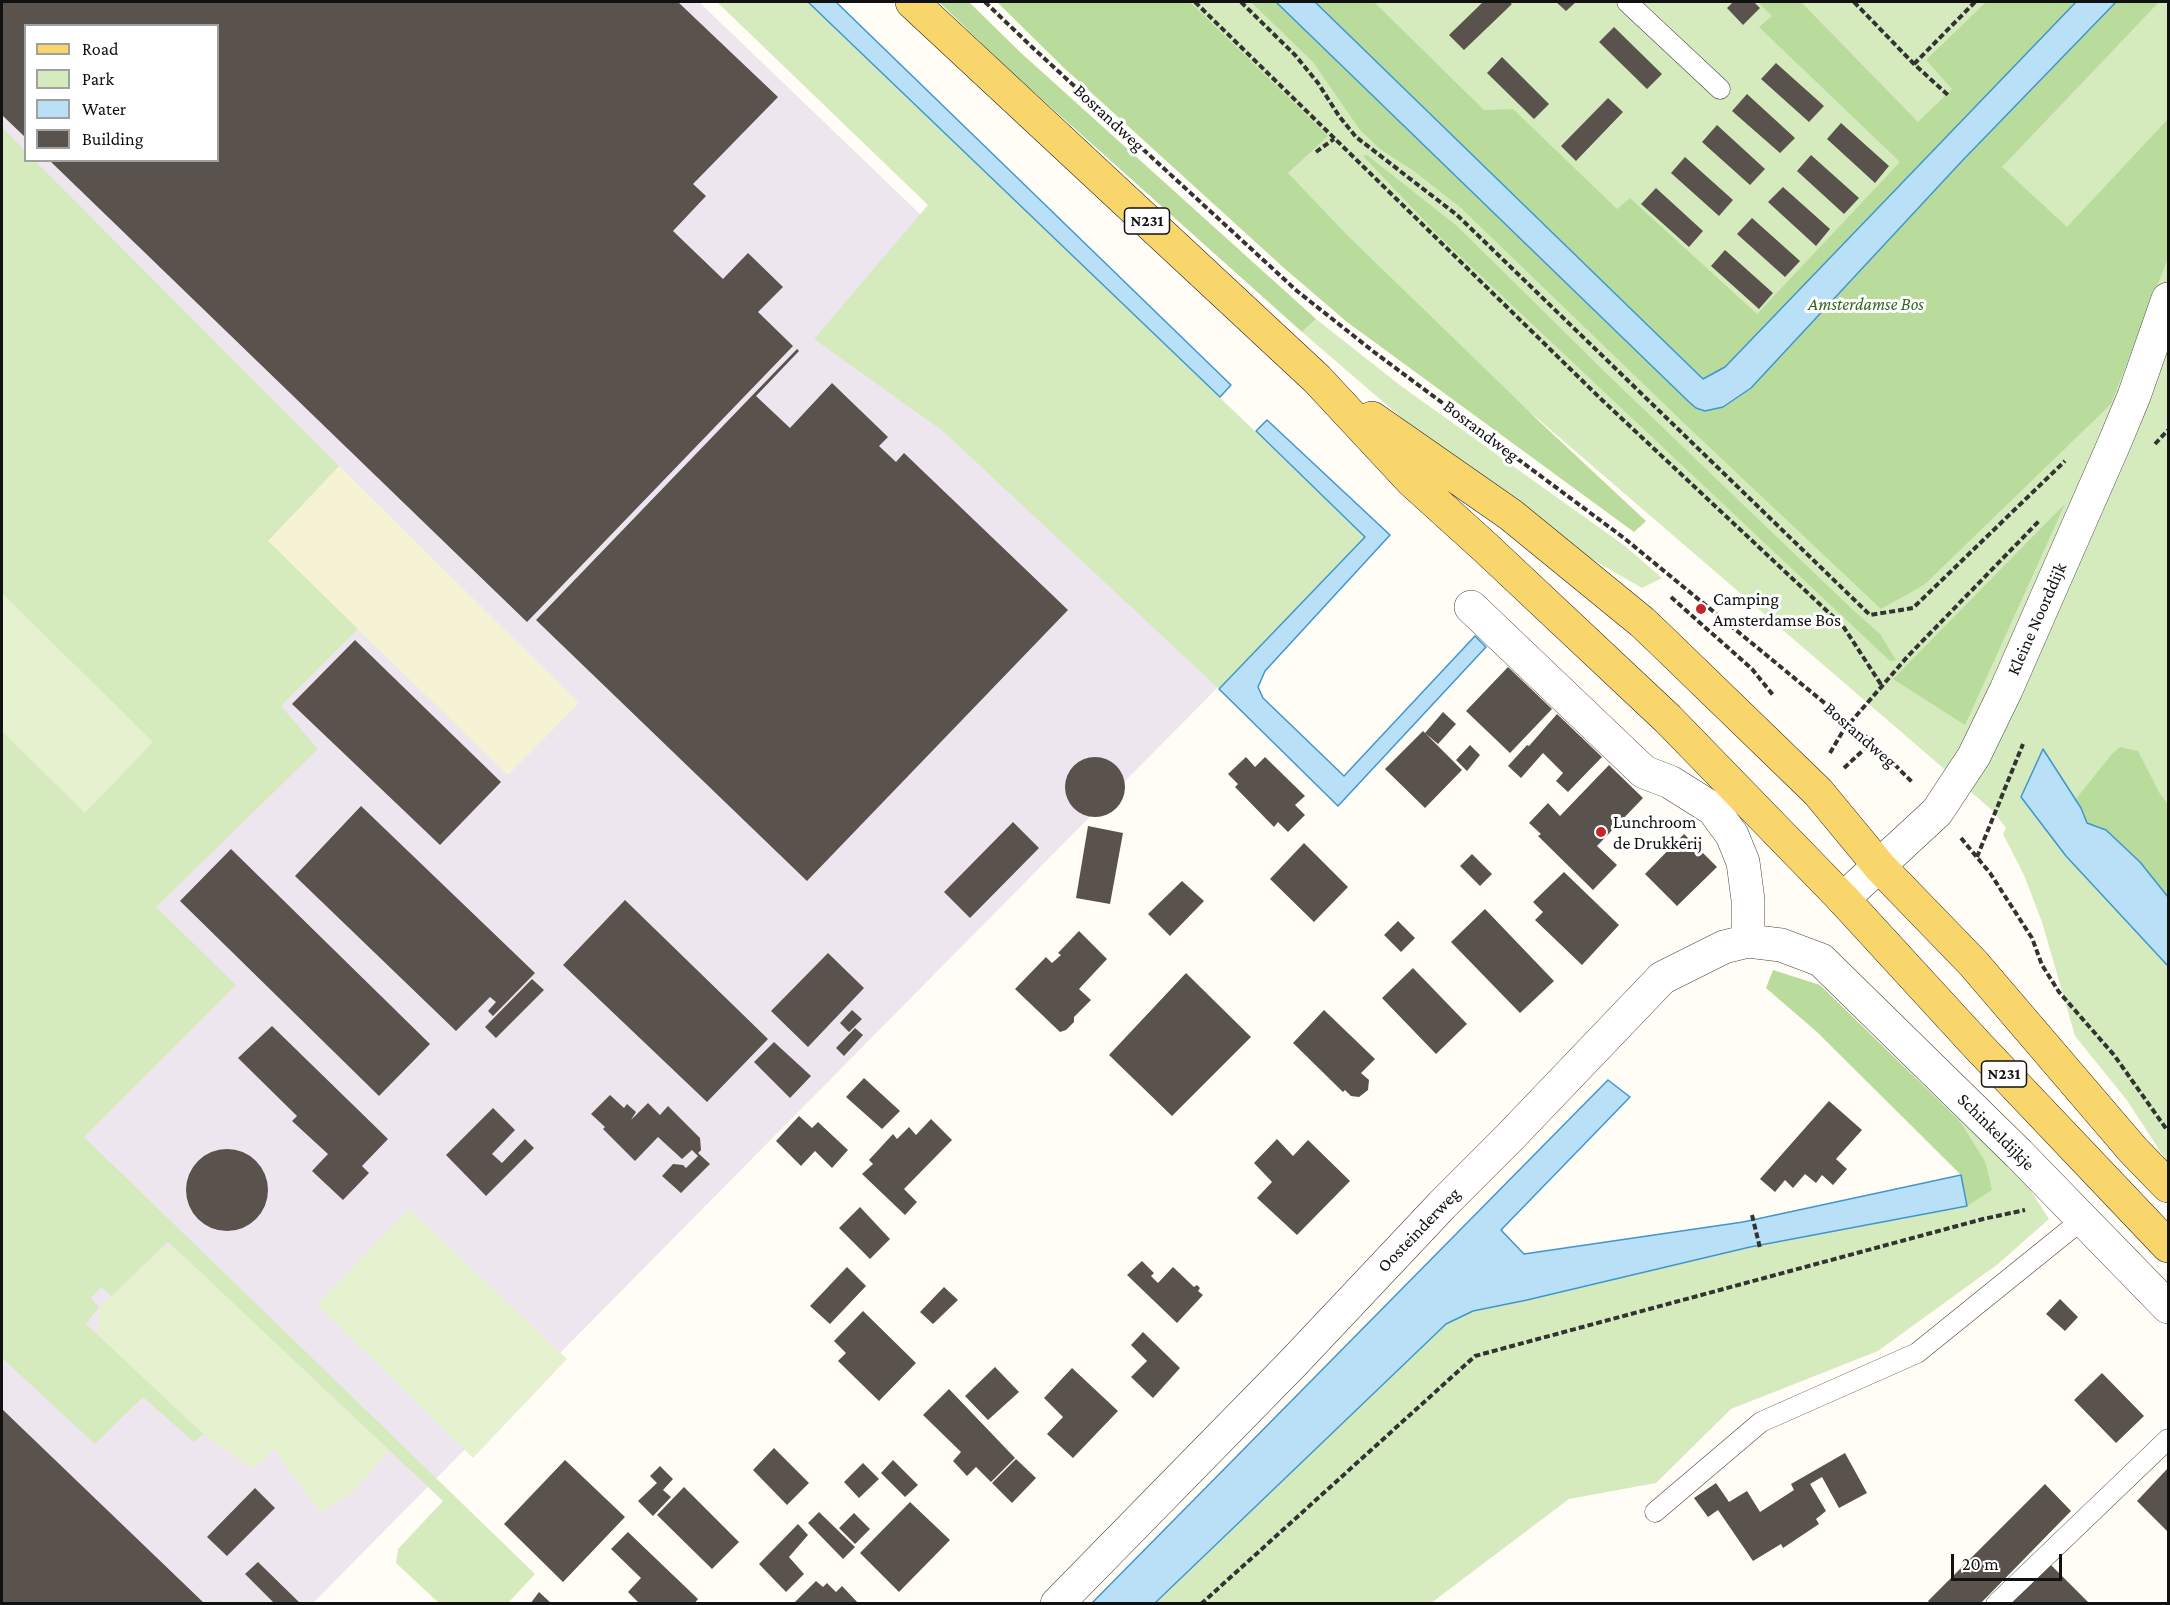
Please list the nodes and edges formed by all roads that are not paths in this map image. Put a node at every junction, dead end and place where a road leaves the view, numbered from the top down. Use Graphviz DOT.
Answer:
graph roads {
  1 [pos="912,2"];
  2 [pos="1627,2"];
  3 [pos="1720,89"];
  4 [pos="2169,299"];
  5 [pos="1317,379"];
  6 [pos="1471,607"];
  7 [pos="1880,867"];
  8 [pos="1843,900"];
  9 [pos="1748,941"];
  10 [pos="1821,960"];
  11 [pos="2169,1186"];
  12 [pos="2074,1210"];
  13 [pos="2169,1246"];
  14 [pos="2169,1307"];
  15 [pos="2169,1439"];
  16 [pos="1655,1512"];
  17 [pos="1056,1604"];
  18 [pos="1996,1604"];
  1 -- 5 [label="main road, N231"];
  2 -- 3 [label="lane"];
  4 -- 7 [label="street, Kleine Noorddijk"];
  5 -- 7 [label="main road, N231"];
  5 -- 8 [label="main road, N231"];
  6 -- 9 [label="street"];
  7 -- 8 [label="street, Kleine Noorddijk"];
  7 -- 11 [label="main road, N231"];
  8 -- 13 [label="main road, N231"];
  9 -- 10 [label="street, Oosteinderweg"];
  9 -- 17 [label="street, Oosteinderweg"];
  10 -- 12 [label="street, Schinkeldijkje"];
  12 -- 14 [label="street, Schinkeldijkje"];
  12 -- 16 [label="lane"];
  15 -- 18 [label="lane"];
}
